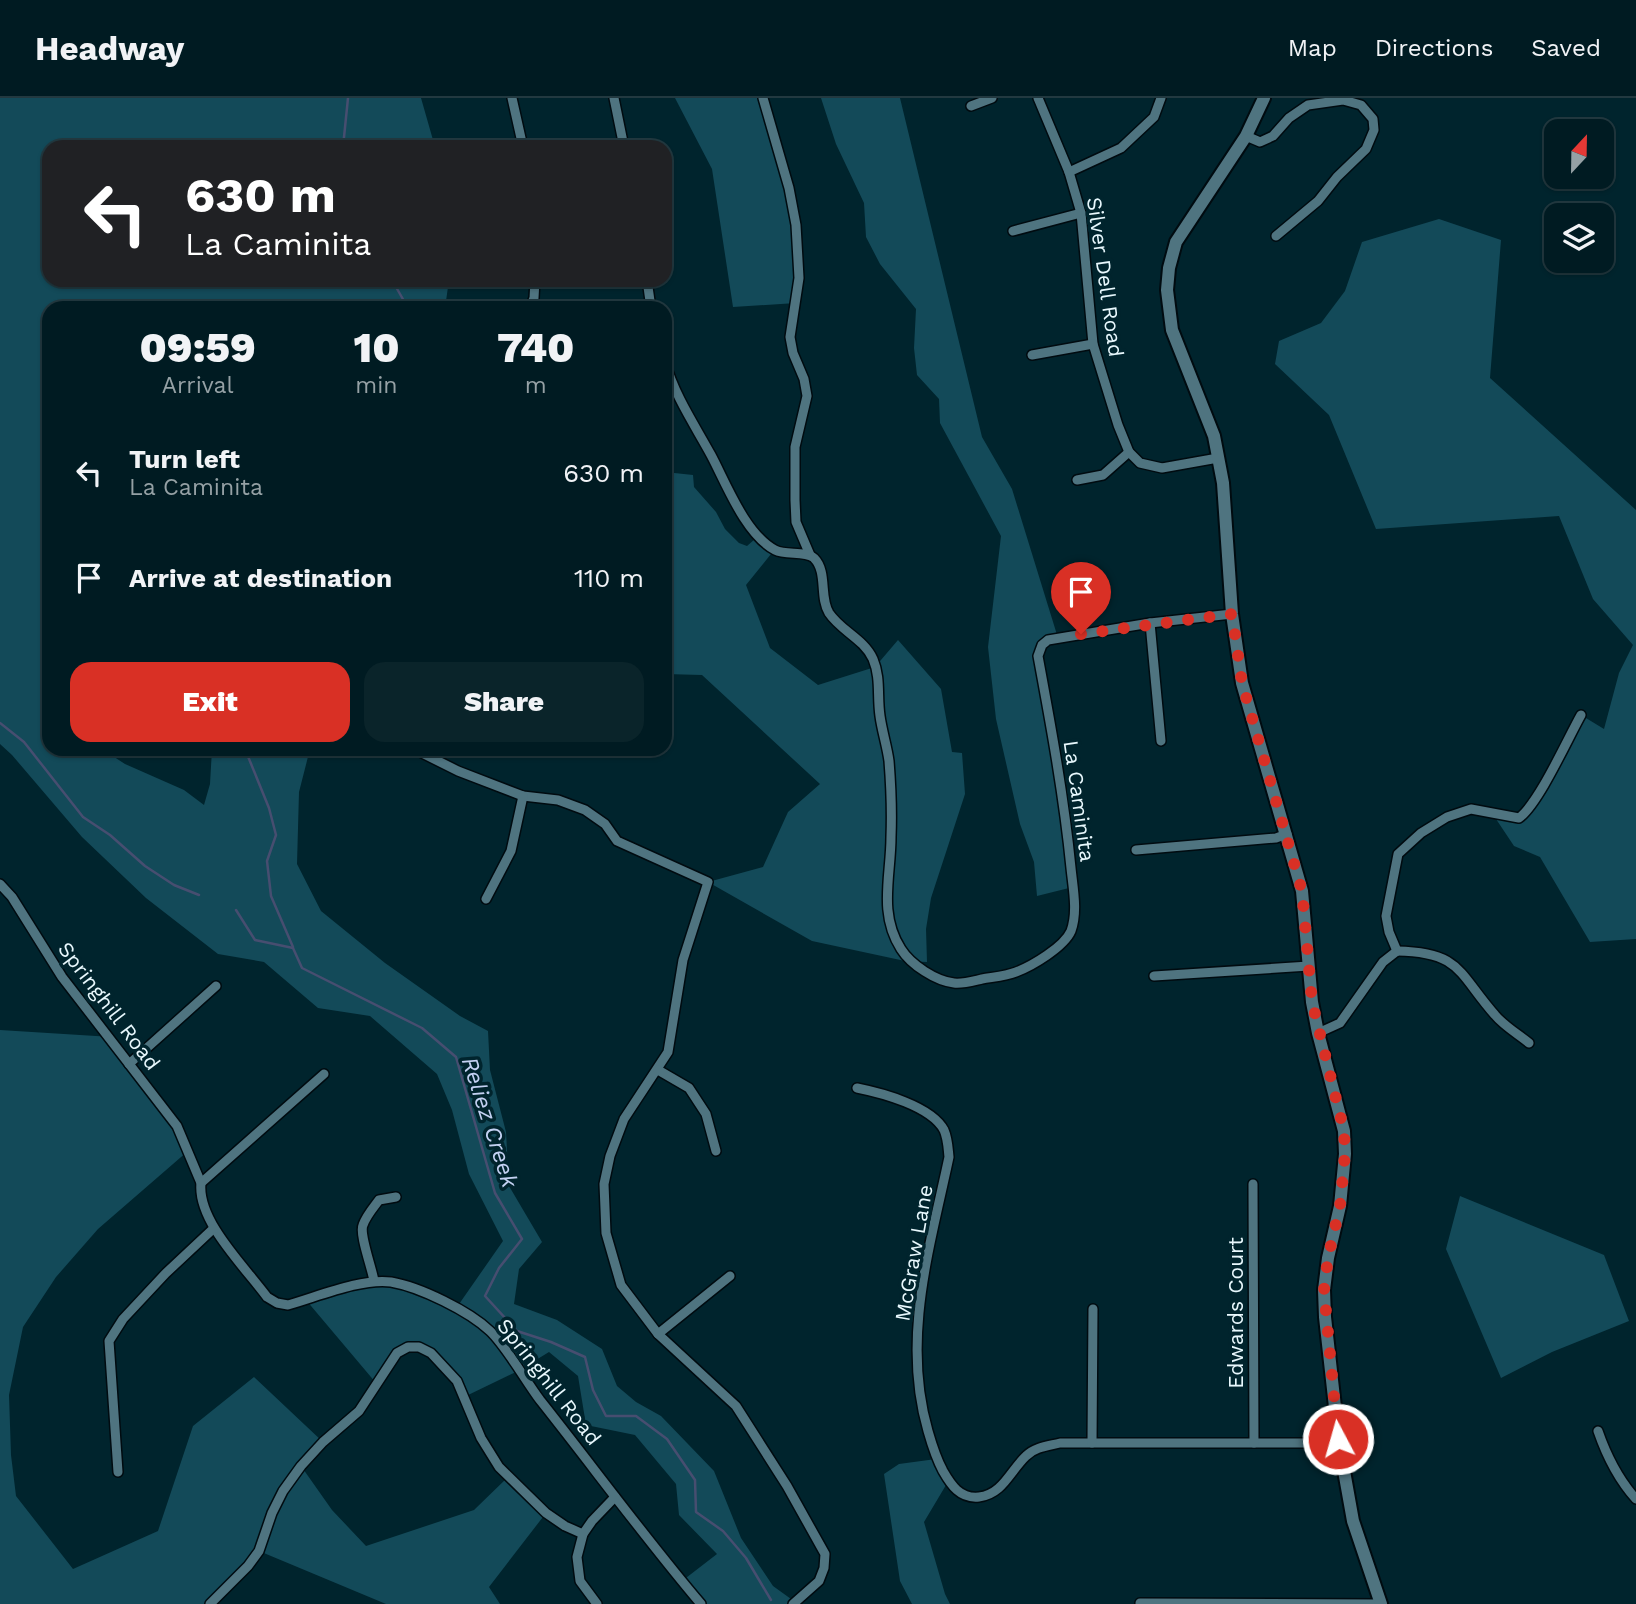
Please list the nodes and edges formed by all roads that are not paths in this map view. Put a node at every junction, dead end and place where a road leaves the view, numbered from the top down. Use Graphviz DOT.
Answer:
graph roads {
  1 [pos="512,98"];
  2 [pos="614,98"];
  3 [pos="763,98"];
  4 [pos="992,98"];
  5 [pos="1038,98"];
  6 [pos="1161,98"];
  7 [pos="1264,98"];
  8 [pos="971,106"];
  9 [pos="1246,136"];
  10 [pos="521,140"];
  11 [pos="623,140"];
  12 [pos="1069,172"];
  13 [pos="1081,213"];
  14 [pos="1013,231"];
  15 [pos="1276,236"];
  16 [pos="1093,344"];
  17 [pos="1032,355"];
  18 [pos="672,381"];
  19 [pos="1129,452"];
  20 [pos="1218,458"];
  21 [pos="1077,481"];
  22 [pos="810,555"];
  23 [pos="1232,614"];
  24 [pos="1150,623"];
  25 [pos="1581,715"];
  26 [pos="1161,741"];
  27 [pos="428,756"];
  28 [pos="523,796"];
  29 [pos="1287,834"];
  30 [pos="1136,850"];
  31 [pos="0,884"];
  32 [pos="486,899"];
  33 [pos="1397,951"];
  34 [pos="1309,966"];
  35 [pos="1154,976"];
  36 [pos="216,986"];
  37 [pos="1318,1033"];
  38 [pos="1529,1043"];
  39 [pos="129,1064"];
  40 [pos="657,1070"];
  41 [pos="324,1074"];
  42 [pos="857,1088"];
  43 [pos="716,1151"];
  44 [pos="201,1183"];
  45 [pos="1253,1184"];
  46 [pos="396,1197"];
  47 [pos="213,1229"];
  48 [pos="730,1276"];
  49 [pos="374,1281"];
  50 [pos="1093,1309"];
  51 [pos="658,1334"];
  52 [pos="1598,1431"];
  53 [pos="1091,1443"];
  54 [pos="1254,1443"];
  55 [pos="1339,1443"];
  56 [pos="118,1472"];
  57 [pos="615,1497"];
  58 [pos="1636,1499"];
  59 [pos="583,1534"];
  60 [pos="1140,1603"];
  61 [pos="209,1604"];
  62 [pos="597,1604"];
  63 [pos="701,1604"];
  64 [pos="793,1604"];
  65 [pos="1381,1604"];
  1 -- 10 [label="street"];
  2 -- 11 [label="street"];
  3 -- 22 [label="street"];
  4 -- 8 [label="street"];
  5 -- 12 [label="street, Silver Dell Road"];
  6 -- 12 [label="street"];
  7 -- 9 [label="main road"];
  9 -- 15 [label="street"];
  9 -- 20 [label="main road"];
  12 -- 13 [label="street, Silver Dell Road"];
  13 -- 14 [label="street"];
  13 -- 16 [label="street, Silver Dell Road"];
  16 -- 17 [label="street"];
  16 -- 19 [label="street, Silver Dell Road"];
  18 -- 22 [label="street"];
  19 -- 20 [label="street"];
  19 -- 21 [label="street"];
  20 -- 23 [label="main road"];
  22 -- 24 [label="street, La Caminita"];
  23 -- 24 [label="street, La Caminita"];
  23 -- 29 [label="main road"];
  24 -- 26 [label="street"];
  25 -- 33 [label="street"];
  27 -- 28 [label="street"];
  28 -- 32 [label="street"];
  28 -- 40 [label="street"];
  29 -- 30 [label="street"];
  29 -- 34 [label="main road"];
  31 -- 39 [label="street, Springhill Road"];
  33 -- 37 [label="street"];
  33 -- 38 [label="street"];
  34 -- 35 [label="street"];
  34 -- 37 [label="main road"];
  36 -- 39 [label="street"];
  37 -- 55 [label="main road"];
  39 -- 44 [label="street, Springhill Road"];
  40 -- 43 [label="street"];
  40 -- 51 [label="street"];
  41 -- 44 [label="street"];
  42 -- 53 [label="street, McGraw Lane"];
  44 -- 47 [label="street, Springhill Road"];
  45 -- 54 [label="street, Edwards Court"];
  46 -- 49 [label="street"];
  47 -- 49 [label="street, Springhill Road"];
  47 -- 56 [label="street"];
  48 -- 51 [label="street"];
  49 -- 57 [label="street, Springhill Road"];
  50 -- 53 [label="street"];
  51 -- 64 [label="street"];
  52 -- 58 [label="street"];
  53 -- 54 [label="street, McGraw Lane"];
  54 -- 55 [label="street, McGraw Lane"];
  55 -- 65 [label="main road"];
  57 -- 59 [label="street"];
  57 -- 63 [label="street, Springhill Road"];
  59 -- 61 [label="street"];
  59 -- 62 [label="street"];
  60 -- 65 [label="street"];
}
